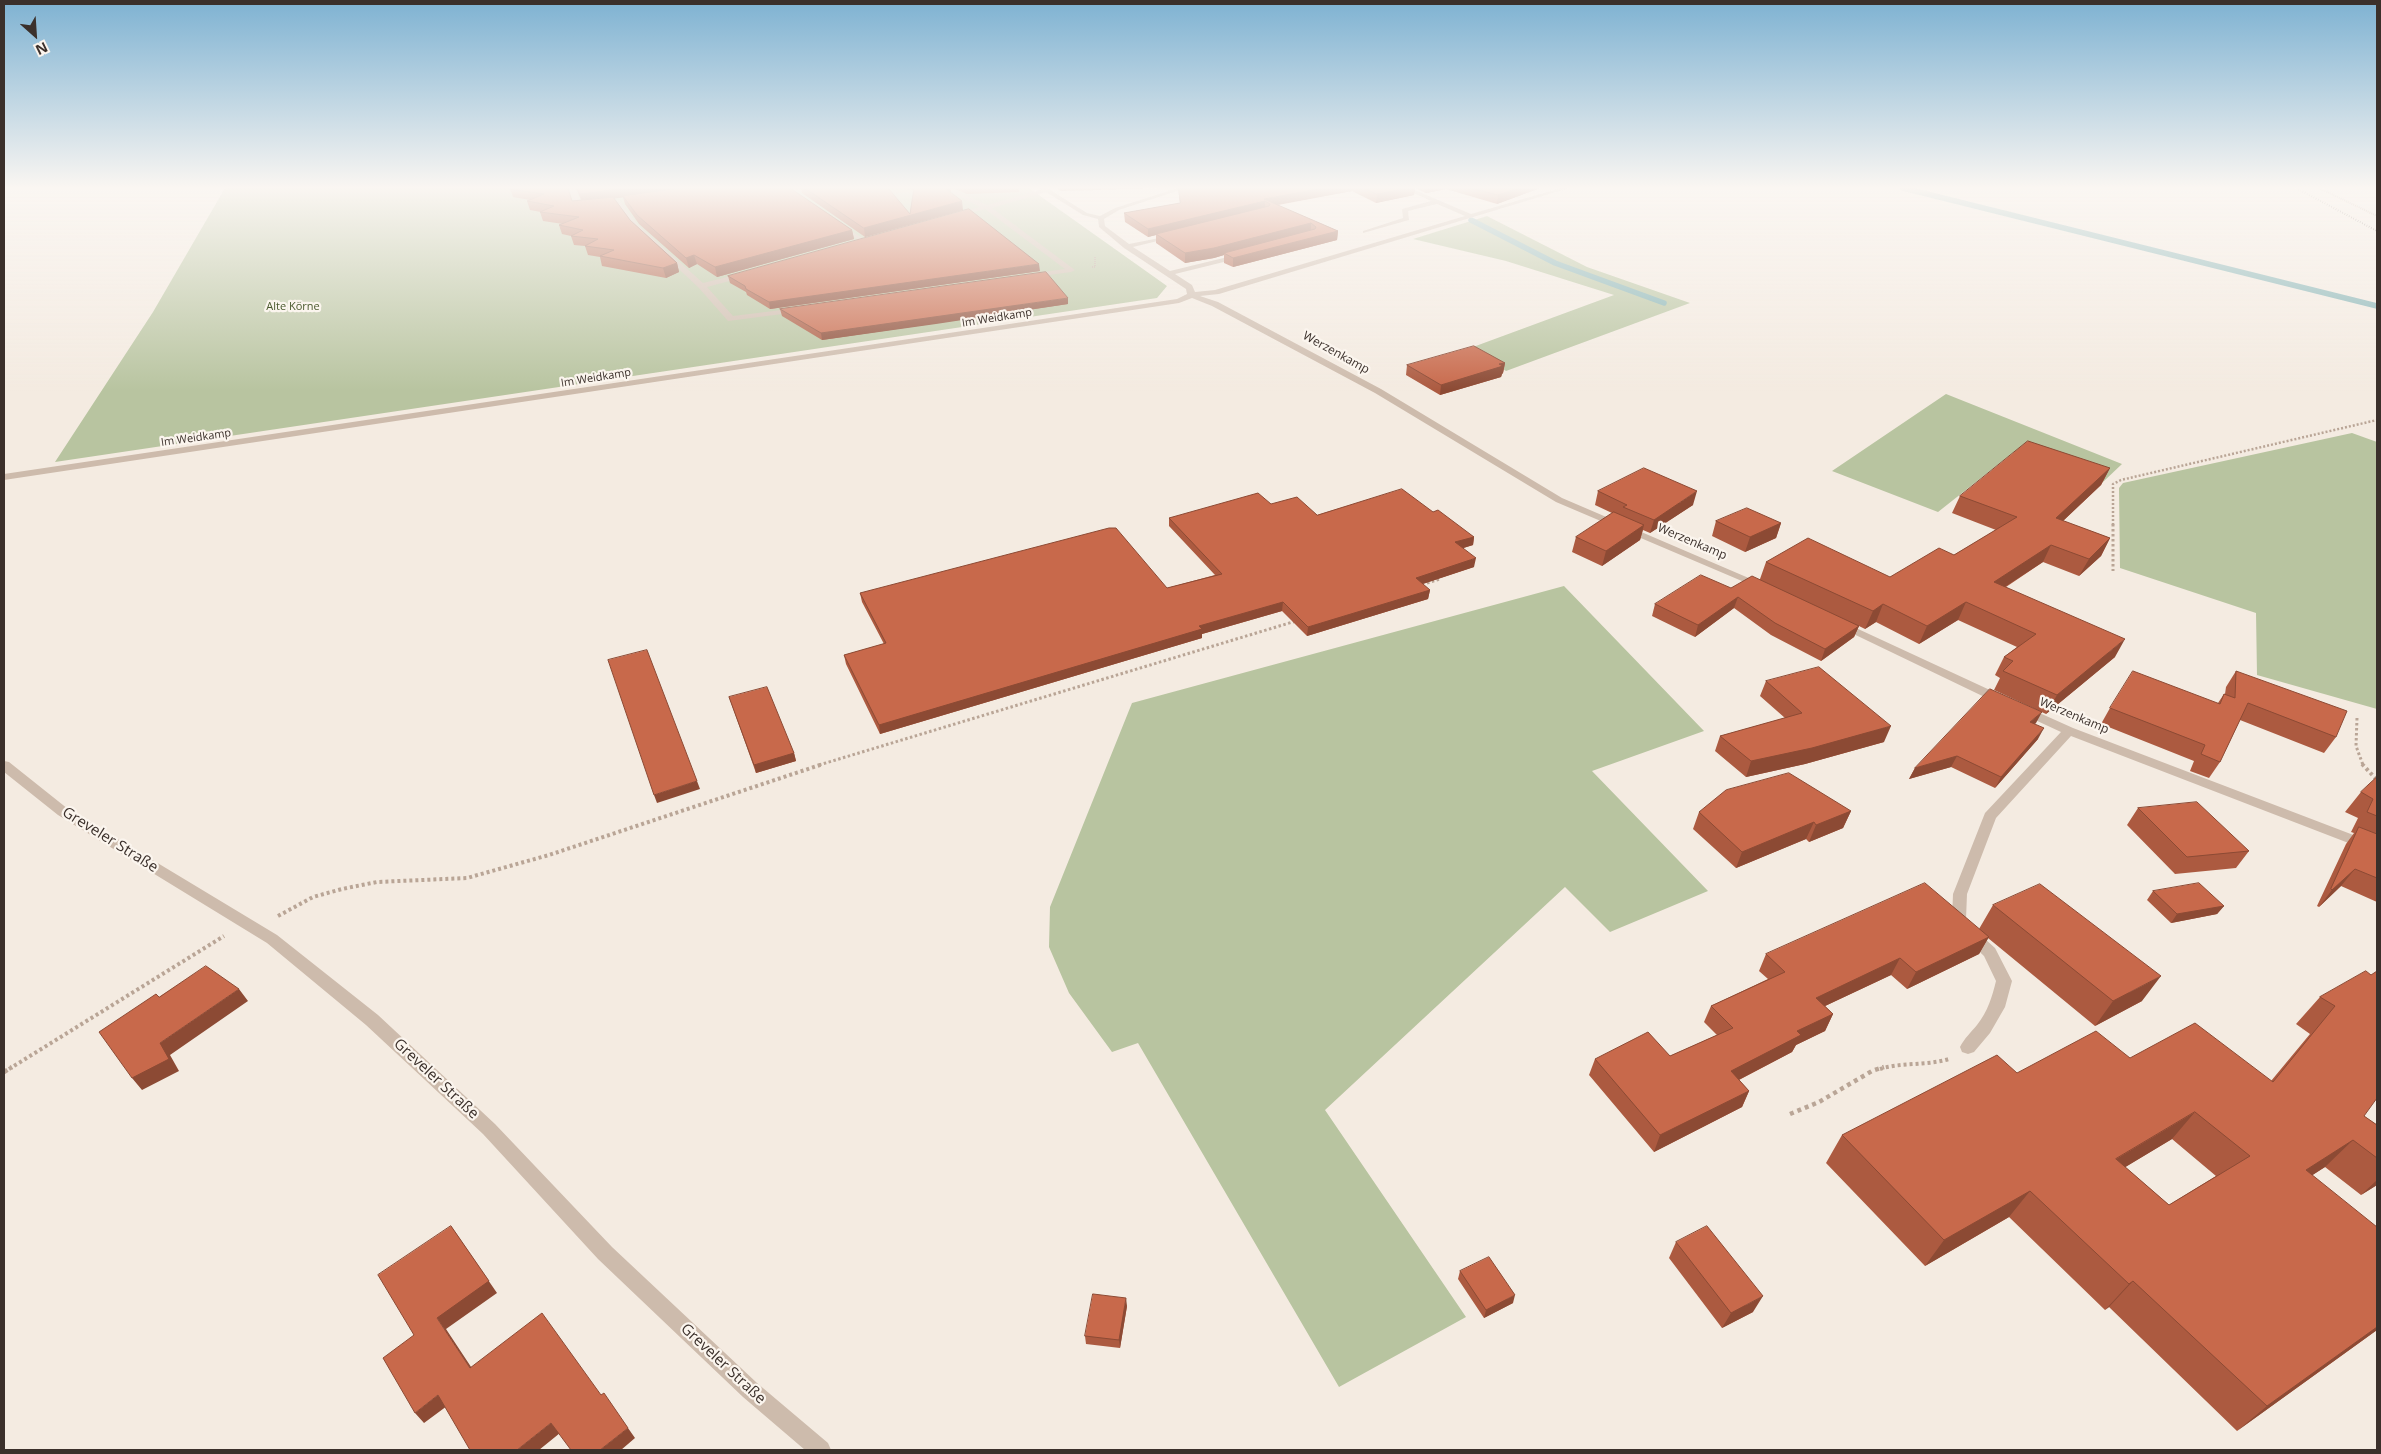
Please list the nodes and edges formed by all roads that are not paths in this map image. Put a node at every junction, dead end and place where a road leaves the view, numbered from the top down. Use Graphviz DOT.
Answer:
graph roads {
  1 [pos="669,256"];
  2 [pos="1052,256"];
  3 [pos="1140,256"];
  4 [pos="1238,256"];
  5 [pos="1337,256"];
  6 [pos="750,273"];
  7 [pos="1168,274"];
  8 [pos="1022,277"];
  9 [pos="702,286"];
  10 [pos="1190,295"];
  11 [pos="808,308"];
  12 [pos="4,477"];
  13 [pos="1768,589"];
  14 [pos="1829,618"];
  15 [pos="2069,731"];
  16 [pos="4,765"];
  17 [pos="2377,849"];
  18 [pos="1968,1046"];
  19 [pos="821,1450"];
  1 -- 9 [label="street"];
  2 -- 8 [label="street"];
  3 -- 7 [label="street, Werzenkamp"];
  4 -- 7 [label="street"];
  5 -- 10 [label="street, Im Weidkamp"];
  6 -- 9 [label="street"];
  7 -- 10 [label="street, Werzenkamp"];
  9 -- 11 [label="street"];
  10 -- 12 [label="street, Im Weidkamp"];
  10 -- 13 [label="street, Werzenkamp"];
  14 -- 15 [label="street, Werzenkamp"];
  15 -- 17 [label="street, Werzenkamp"];
  15 -- 18 [label="street"];
  16 -- 19 [label="street, Greveler Straße"];
}
